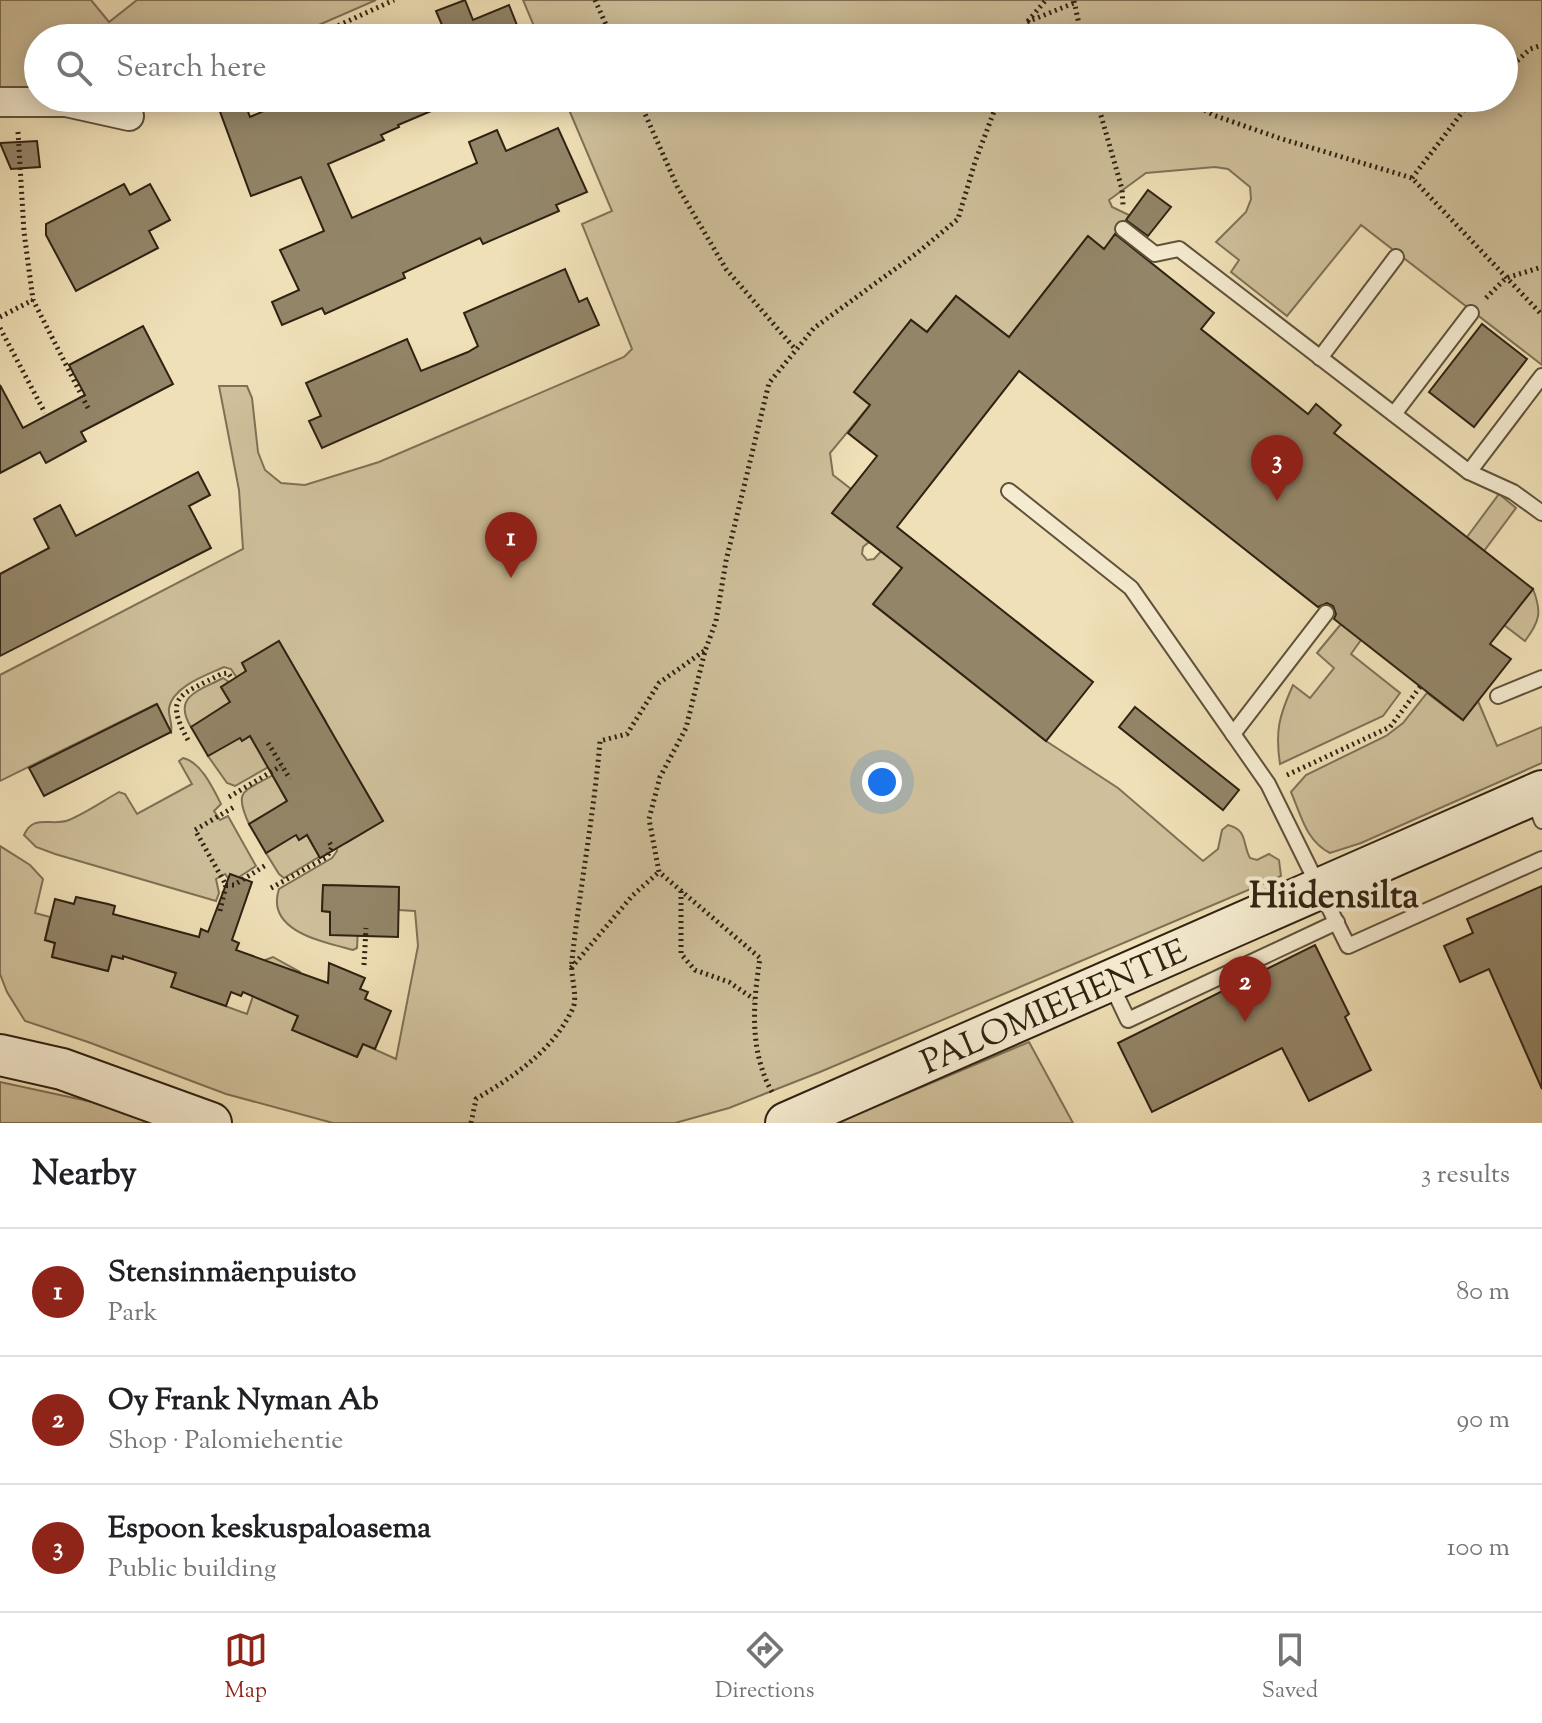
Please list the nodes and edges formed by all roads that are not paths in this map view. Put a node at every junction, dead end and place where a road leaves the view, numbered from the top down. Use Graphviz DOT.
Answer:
graph roads {
  1 [pos="111,112"];
  2 [pos="129,116"];
  3 [pos="1123,229"];
  4 [pos="1396,257"];
  5 [pos="1471,313"];
  6 [pos="1320,358"];
  7 [pos="1542,376"];
  8 [pos="1394,414"];
  9 [pos="1469,472"];
  10 [pos="1009,491"];
  11 [pos="1542,513"];
  12 [pos="1326,613"];
  13 [pos="1542,678"];
  14 [pos="1498,696"];
  15 [pos="1233,734"];
  16 [pos="1538,803"];
  17 [pos="1542,859"];
  18 [pos="1329,906"];
  19 [pos="0,1055"];
  20 [pos="781,1112"];
  21 [pos="211,1123"];
  1 -- 2 [label="street"];
  3 -- 6 [label="lane"];
  4 -- 6 [label="lane"];
  5 -- 8 [label="lane"];
  6 -- 8 [label="lane"];
  7 -- 9 [label="lane"];
  8 -- 9 [label="lane"];
  9 -- 11 [label="lane"];
  10 -- 15 [label="lane"];
  12 -- 15 [label="lane"];
  13 -- 14 [label="lane"];
  15 -- 18 [label="lane"];
  16 -- 18 [label="street, PALOMIEHENTIE"];
  17 -- 18 [label="lane"];
  18 -- 20 [label="street, PALOMIEHENTIE"];
  19 -- 21 [label="street"];
}
